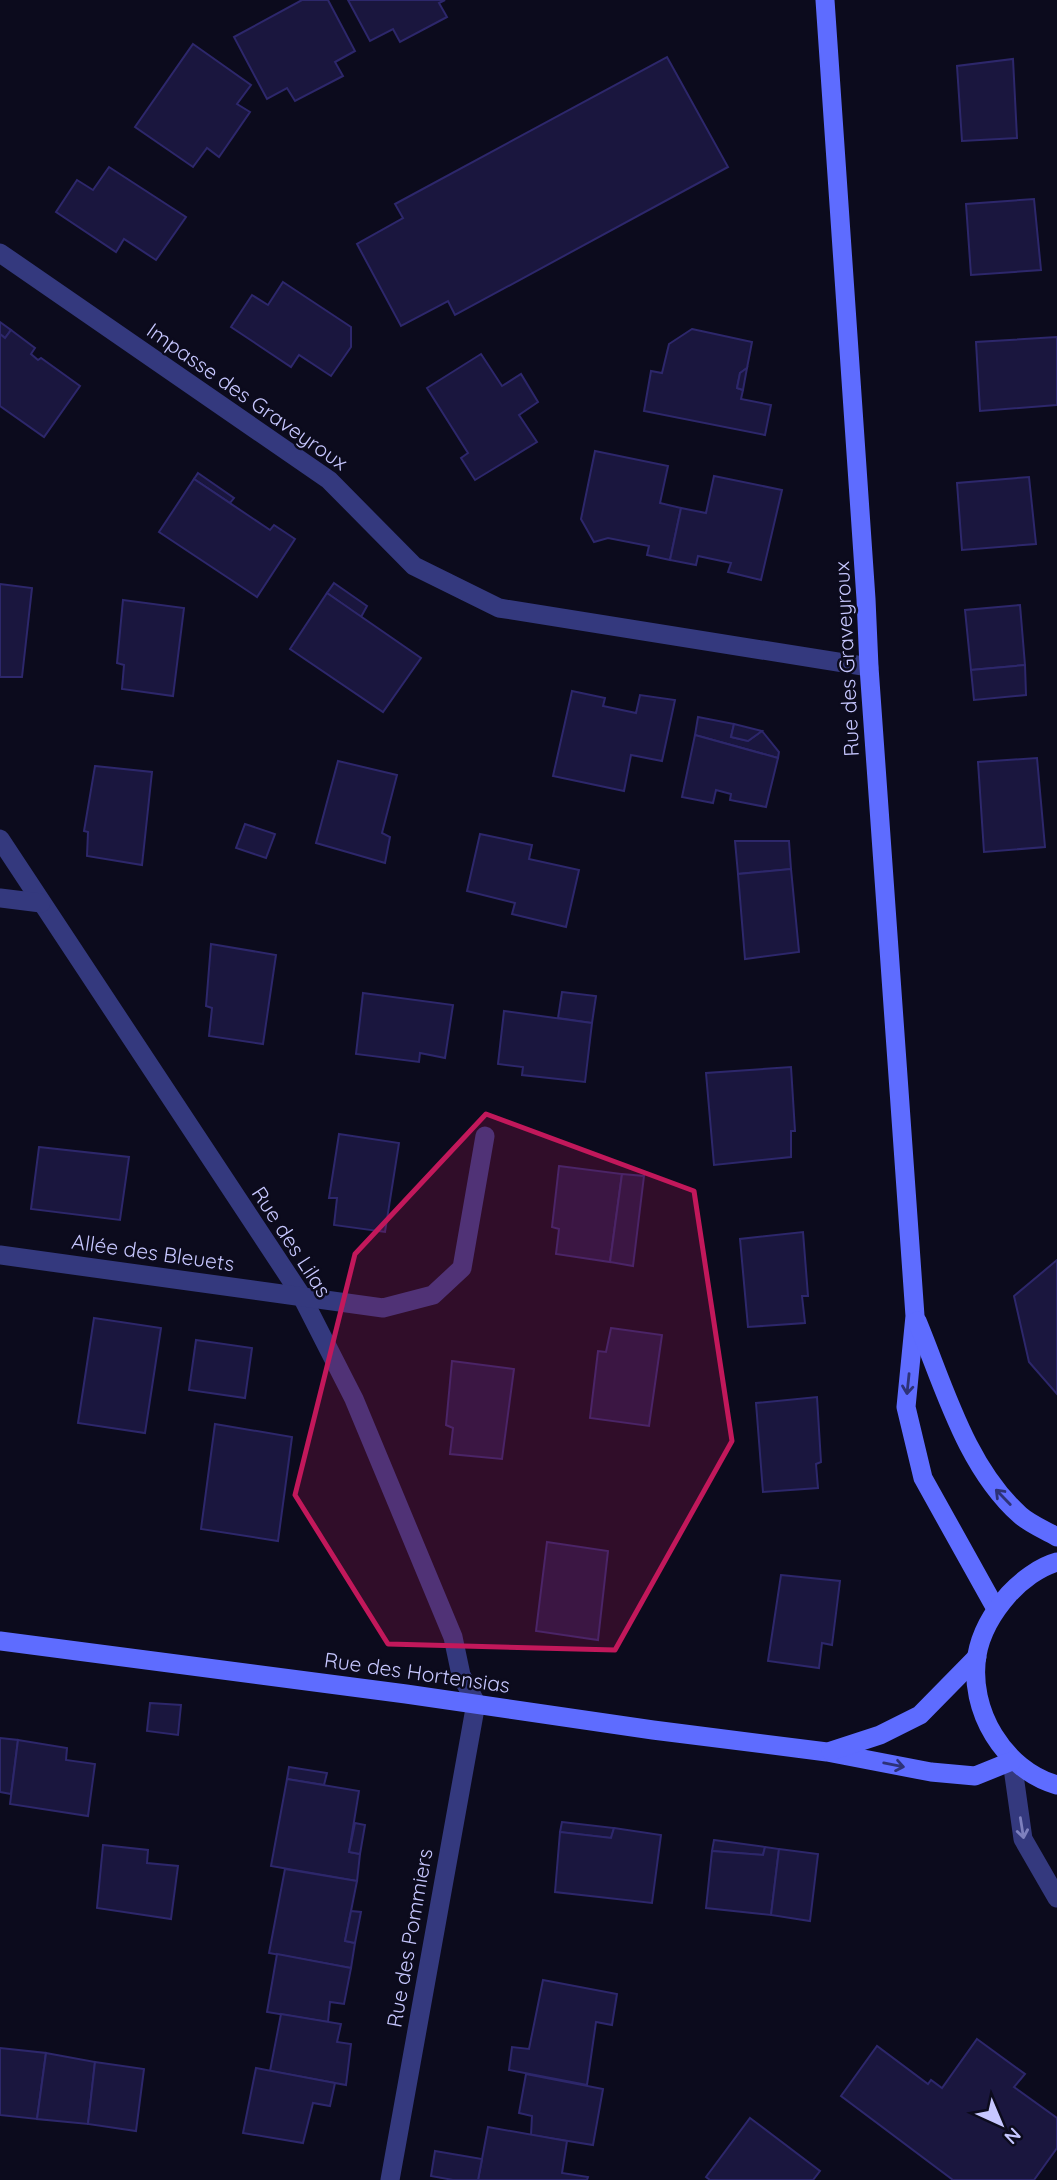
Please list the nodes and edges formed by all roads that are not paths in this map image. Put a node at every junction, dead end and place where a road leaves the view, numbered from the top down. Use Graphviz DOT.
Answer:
graph roads {
  1 [pos="825,0"];
  2 [pos="0,253"];
  3 [pos="869,667"];
  4 [pos="0,839"];
  5 [pos="0,898"];
  6 [pos="41,903"];
  7 [pos="485,1136"];
  8 [pos="0,1255"];
  9 [pos="301,1295"];
  10 [pos="915,1316"];
  11 [pos="1057,1537"];
  12 [pos="1057,1562"];
  13 [pos="996,1609"];
  14 [pos="0,1641"];
  15 [pos="977,1657"];
  16 [pos="476,1703"];
  17 [pos="827,1752"];
  18 [pos="1012,1760"];
  19 [pos="1057,1785"];
  20 [pos="1057,1898"];
  21 [pos="390,2180"];
  1 -- 3 [label="main road, Rue des Graveyroux"];
  2 -- 3 [label="street, Impasse des Graveyroux"];
  3 -- 10 [label="main road, Rue des Graveyroux"];
  4 -- 6 [label="street, Rue des Lilas"];
  5 -- 6 [label="street"];
  6 -- 9 [label="street, Rue des Lilas"];
  7 -- 9 [label="street, Allée des Bleuets"];
  8 -- 9 [label="street, Allée des Bleuets"];
  9 -- 16 [label="street, Rue des Lilas"];
  11 -- 10 [label="main road, Rue des Graveyroux, one-way"];
  10 -- 13 [label="main road, Rue des Graveyroux, one-way"];
  12 -- 13 [label="main road"];
  13 -- 15 [label="main road"];
  14 -- 16 [label="main road, Rue des Hortensias"];
  15 -- 17 [label="main road, Rue des Hortensias"];
  15 -- 18 [label="main road"];
  16 -- 17 [label="main road, Rue des Hortensias"];
  16 -- 21 [label="street, Rue des Pommiers"];
  17 -- 18 [label="main road, Rue des Hortensias, one-way"];
  18 -- 19 [label="main road"];
  18 -- 20 [label="street, one-way"];
}
